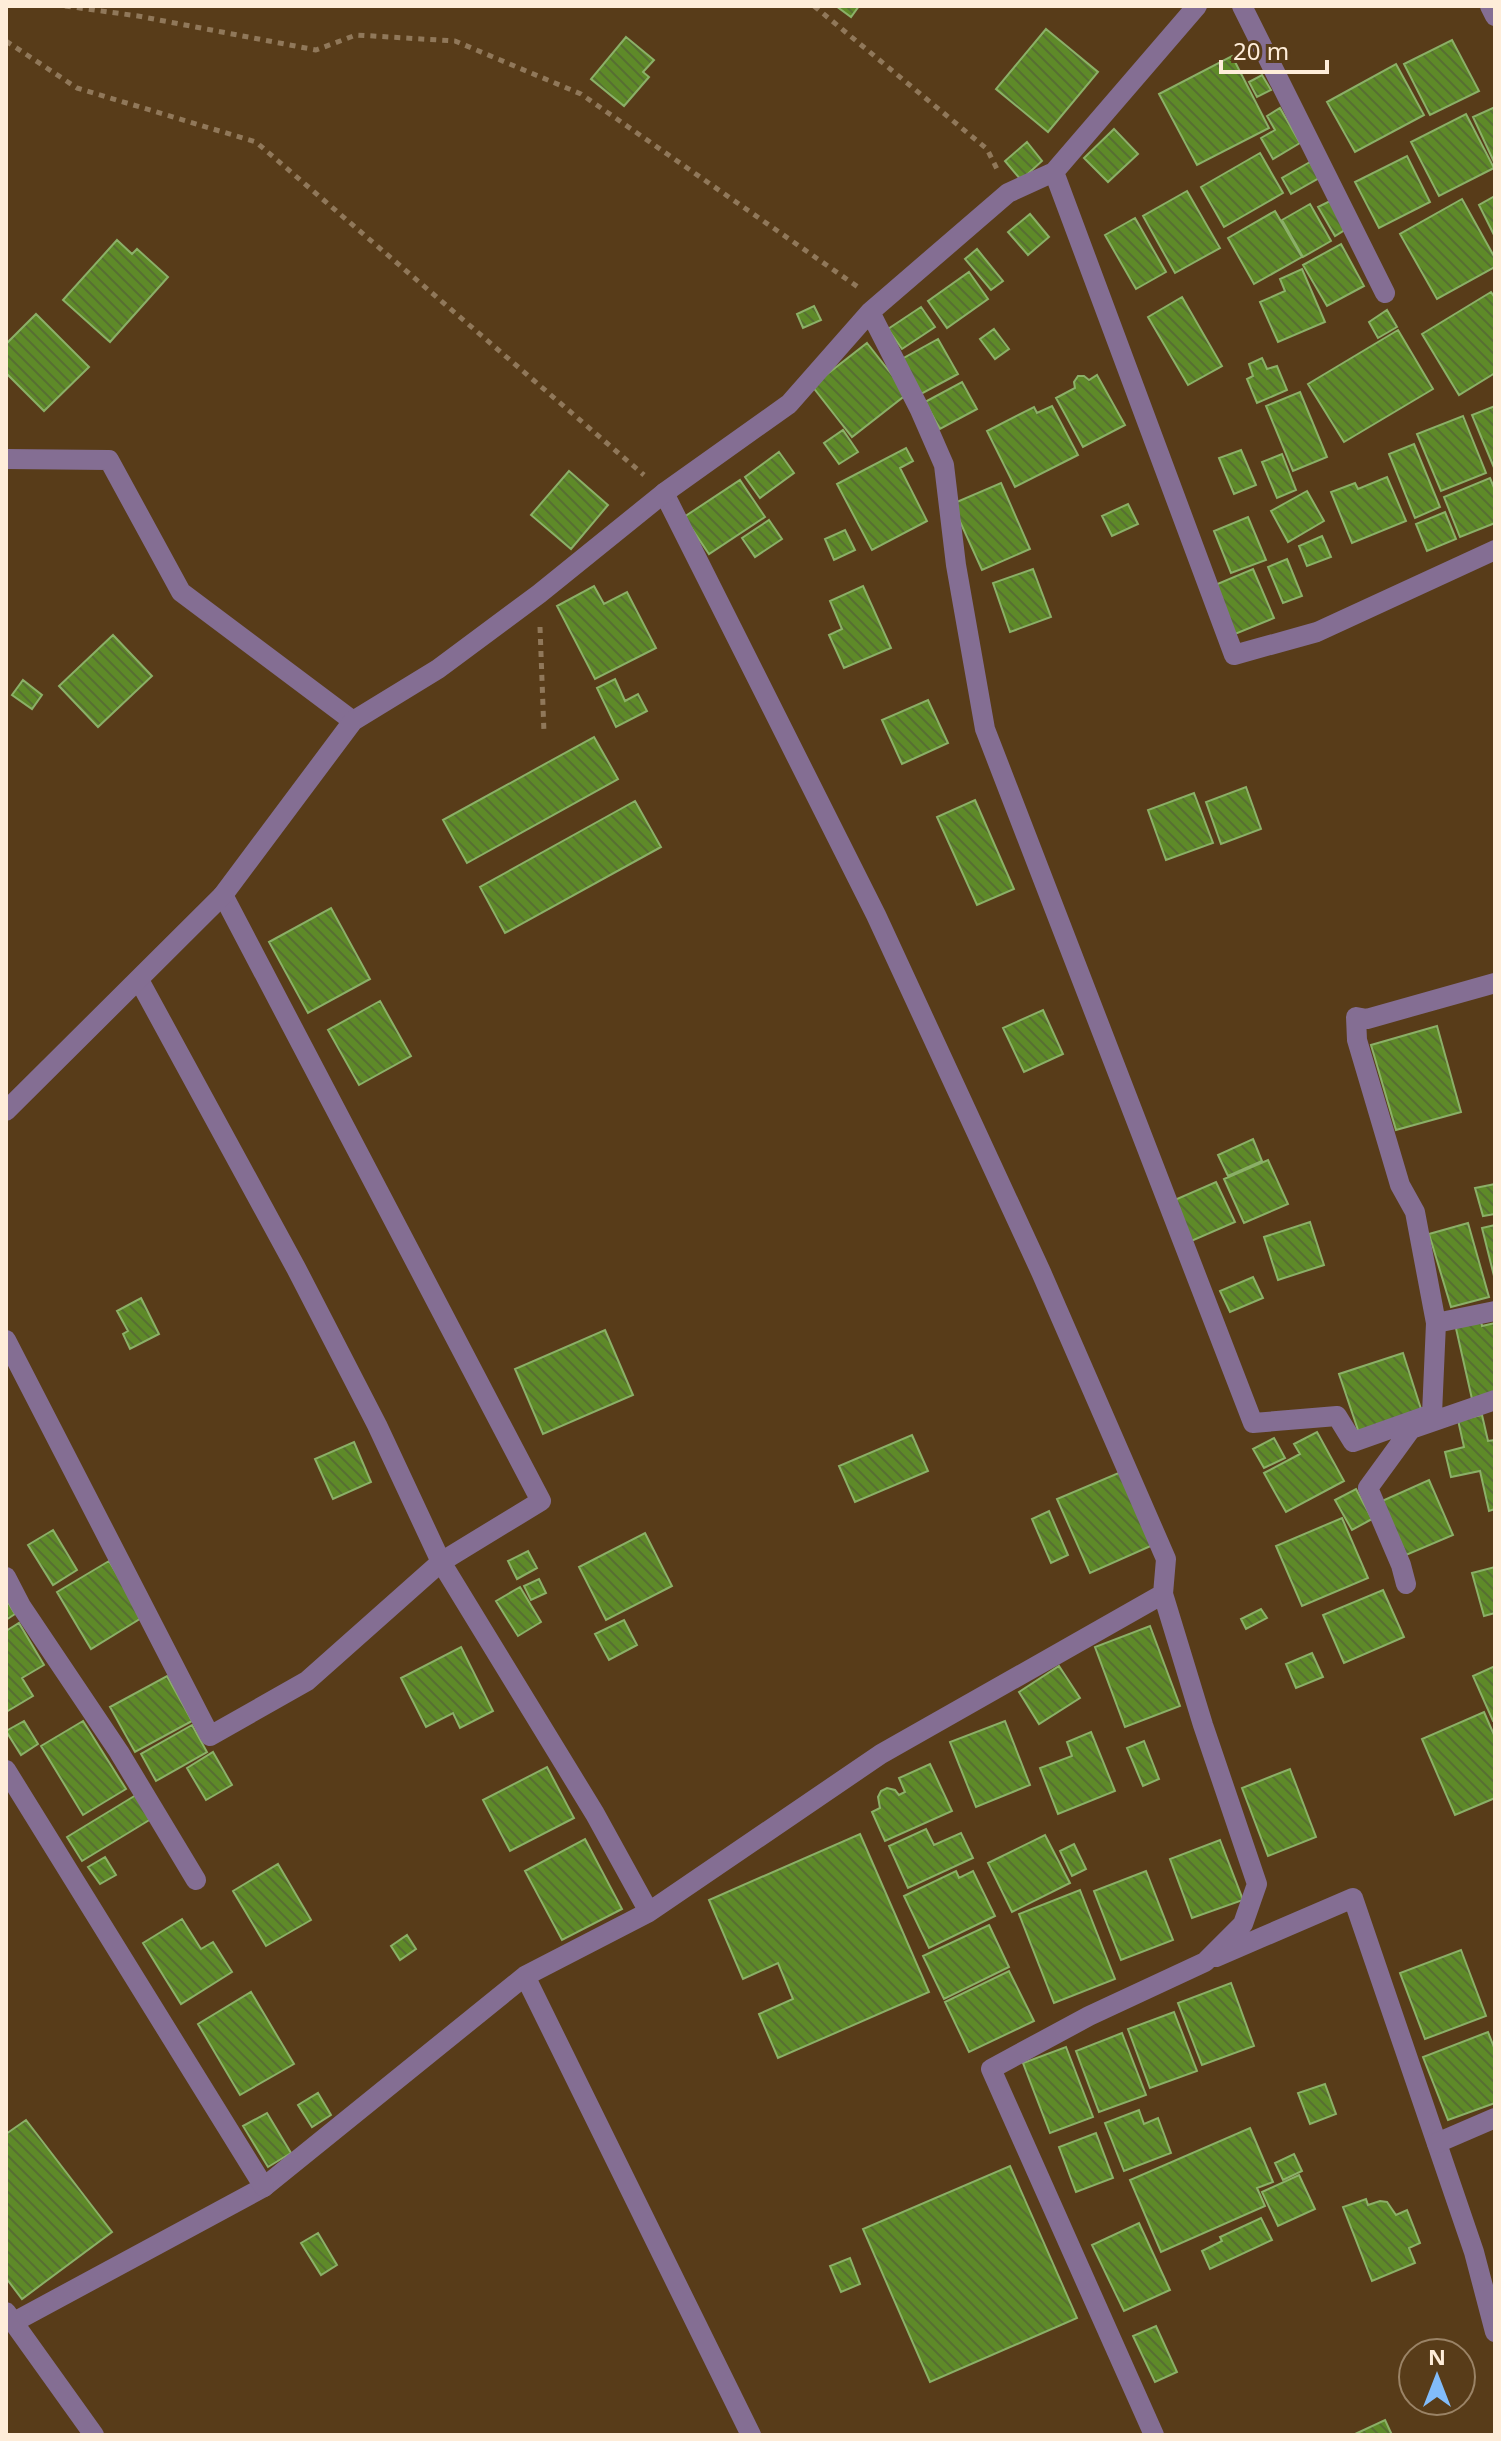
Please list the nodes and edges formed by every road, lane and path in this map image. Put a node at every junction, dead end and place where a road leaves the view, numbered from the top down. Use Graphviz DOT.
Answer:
graph roads {
  1 [pos="65,6"];
  2 [pos="814,6"];
  3 [pos="1197,6"];
  4 [pos="1242,6"];
  5 [pos="1490,6"];
  6 [pos="1495,16"];
  7 [pos="6,41"];
  8 [pos="1054,172"];
  9 [pos="1008,193"];
  10 [pos="1385,293"];
  11 [pos="876,308"];
  12 [pos="6,459"];
  13 [pos="664,493"];
  14 [pos="1495,550"];
  15 [pos="539,594"];
  16 [pos="353,721"];
  17 [pos="544,733"];
  18 [pos="223,895"];
  19 [pos="139,980"];
  20 [pos="1495,983"];
  21 [pos="6,1111"];
  22 [pos="1495,1311"];
  23 [pos="1436,1323"];
  24 [pos="6,1340"];
  25 [pos="1495,1400"];
  26 [pos="441,1562"];
  27 [pos="6,1577"];
  28 [pos="1406,1584"];
  29 [pos="1163,1594"];
  30 [pos="6,1770"];
  31 [pos="196,1880"];
  32 [pos="649,1912"];
  33 [pos="1205,1962"];
  34 [pos="525,1976"];
  35 [pos="1495,2118"];
  36 [pos="1437,2143"];
  37 [pos="264,2187"];
  38 [pos="10,2317"];
  39 [pos="1495,2332"];
  40 [pos="94,2435"];
  41 [pos="751,2435"];
  42 [pos="1154,2435"];
  1 -- 11 [label="path"];
  2 -- 9 [label="path"];
  3 -- 8 [label="street"];
  4 -- 10 [label="street"];
  5 -- 6 [label="street"];
  7 -- 13 [label="path"];
  8 -- 9 [label="street"];
  8 -- 14 [label="street"];
  9 -- 11 [label="street"];
  11 -- 13 [label="street"];
  11 -- 23 [label="street"];
  12 -- 16 [label="street"];
  13 -- 15 [label="street"];
  13 -- 29 [label="street"];
  15 -- 16 [label="street"];
  15 -- 17 [label="path"];
  16 -- 18 [label="street"];
  18 -- 19 [label="street"];
  18 -- 26 [label="street"];
  19 -- 21 [label="street"];
  19 -- 26 [label="street"];
  20 -- 23 [label="street"];
  22 -- 23 [label="street"];
  24 -- 26 [label="street"];
  25 -- 28 [label="street"];
  26 -- 32 [label="street"];
  27 -- 31 [label="street"];
  29 -- 32 [label="street"];
  29 -- 33 [label="street"];
  30 -- 37 [label="street"];
  32 -- 34 [label="street"];
  33 -- 36 [label="street"];
  33 -- 42 [label="street"];
  34 -- 37 [label="street"];
  34 -- 41 [label="street"];
  35 -- 36 [label="street"];
  36 -- 39 [label="street"];
  37 -- 38 [label="street"];
  38 -- 40 [label="street"];
}
